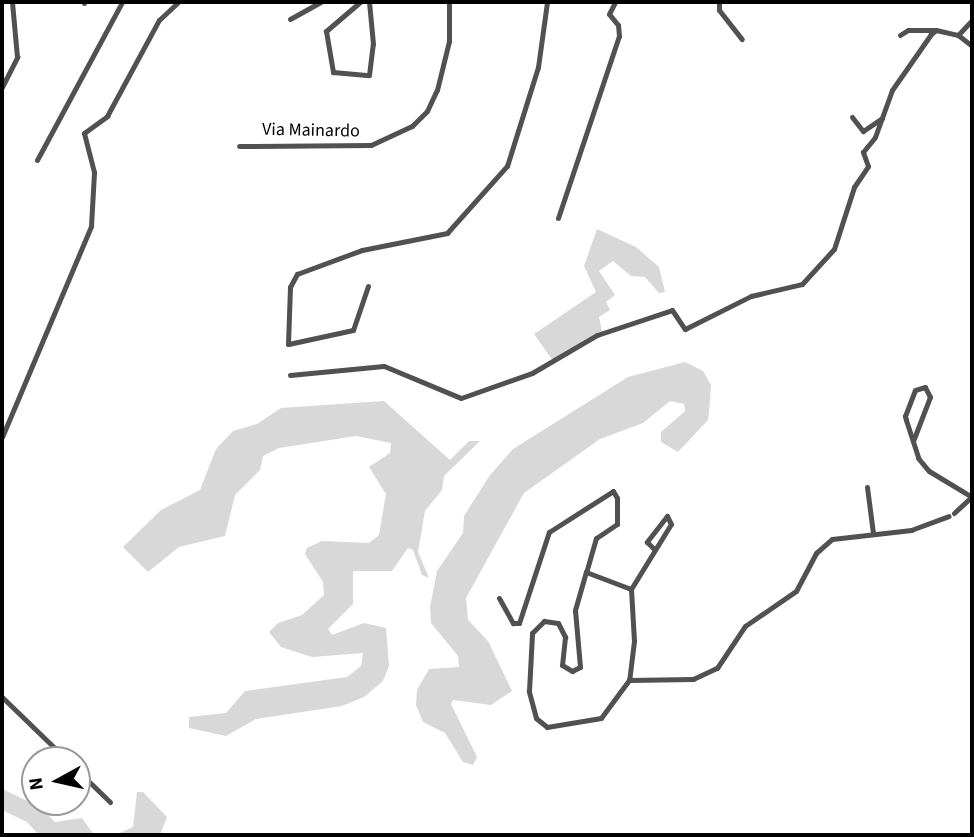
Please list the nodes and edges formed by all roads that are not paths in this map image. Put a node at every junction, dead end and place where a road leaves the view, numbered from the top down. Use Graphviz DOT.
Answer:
graph roads {
  1 [pos="12,2"];
  2 [pos="122,2"];
  3 [pos="178,2"];
  4 [pos="321,2"];
  5 [pos="360,2"];
  6 [pos="369,2"];
  7 [pos="449,2"];
  8 [pos="547,2"];
  9 [pos="615,2"];
  10 [pos="719,2"];
  11 [pos="290,19"];
  12 [pos="972,20"];
  13 [pos="936,30"];
  14 [pos="900,35"];
  15 [pos="958,35"];
  16 [pos="741,39"];
  17 [pos="972,46"];
  18 [pos="2,87"];
  19 [pos="884,116"];
  20 [pos="852,117"];
  21 [pos="239,146"];
  22 [pos="37,160"];
  23 [pos="558,218"];
  24 [pos="368,286"];
  25 [pos="290,375"];
  26 [pos="2,437"];
  27 [pos="913,441"];
  28 [pos="867,487"];
  29 [pos="972,497"];
  30 [pos="873,533"];
  31 [pos="654,550"];
  32 [pos="586,572"];
  33 [pos="631,589"];
  34 [pos="499,598"];
  35 [pos="520,622"];
  36 [pos="532,633"];
  37 [pos="629,680"];
  38 [pos="2,697"];
  39 [pos="53,746"];
  40 [pos="91,784"];
  41 [pos="110,802"];
  1 -- 18 [label="street"];
  2 -- 22 [label="street"];
  3 -- 26 [label="street"];
  4 -- 11 [label="street"];
  5 -- 6 [label="street"];
  7 -- 21 [label="street, Via Mainardo"];
  8 -- 24 [label="street"];
  9 -- 23 [label="street"];
  10 -- 16 [label="street"];
  12 -- 15 [label="street"];
  13 -- 14 [label="street"];
  13 -- 15 [label="street"];
  13 -- 19 [label="street"];
  15 -- 17 [label="street"];
  19 -- 20 [label="street"];
  19 -- 25 [label="street"];
  27 -- 27 [label="street"];
  27 -- 29 [label="street"];
  28 -- 30 [label="street"];
  29 -- 30 [label="street"];
  30 -- 37 [label="street"];
  31 -- 31 [label="street"];
  31 -- 33 [label="street"];
  32 -- 33 [label="street"];
  32 -- 35 [label="street"];
  32 -- 36 [label="street"];
  33 -- 37 [label="street"];
  34 -- 35 [label="street"];
  35 -- 36 [label="street"];
  36 -- 37 [label="street"];
  38 -- 39 [label="street"];
  40 -- 41 [label="street"];
}
